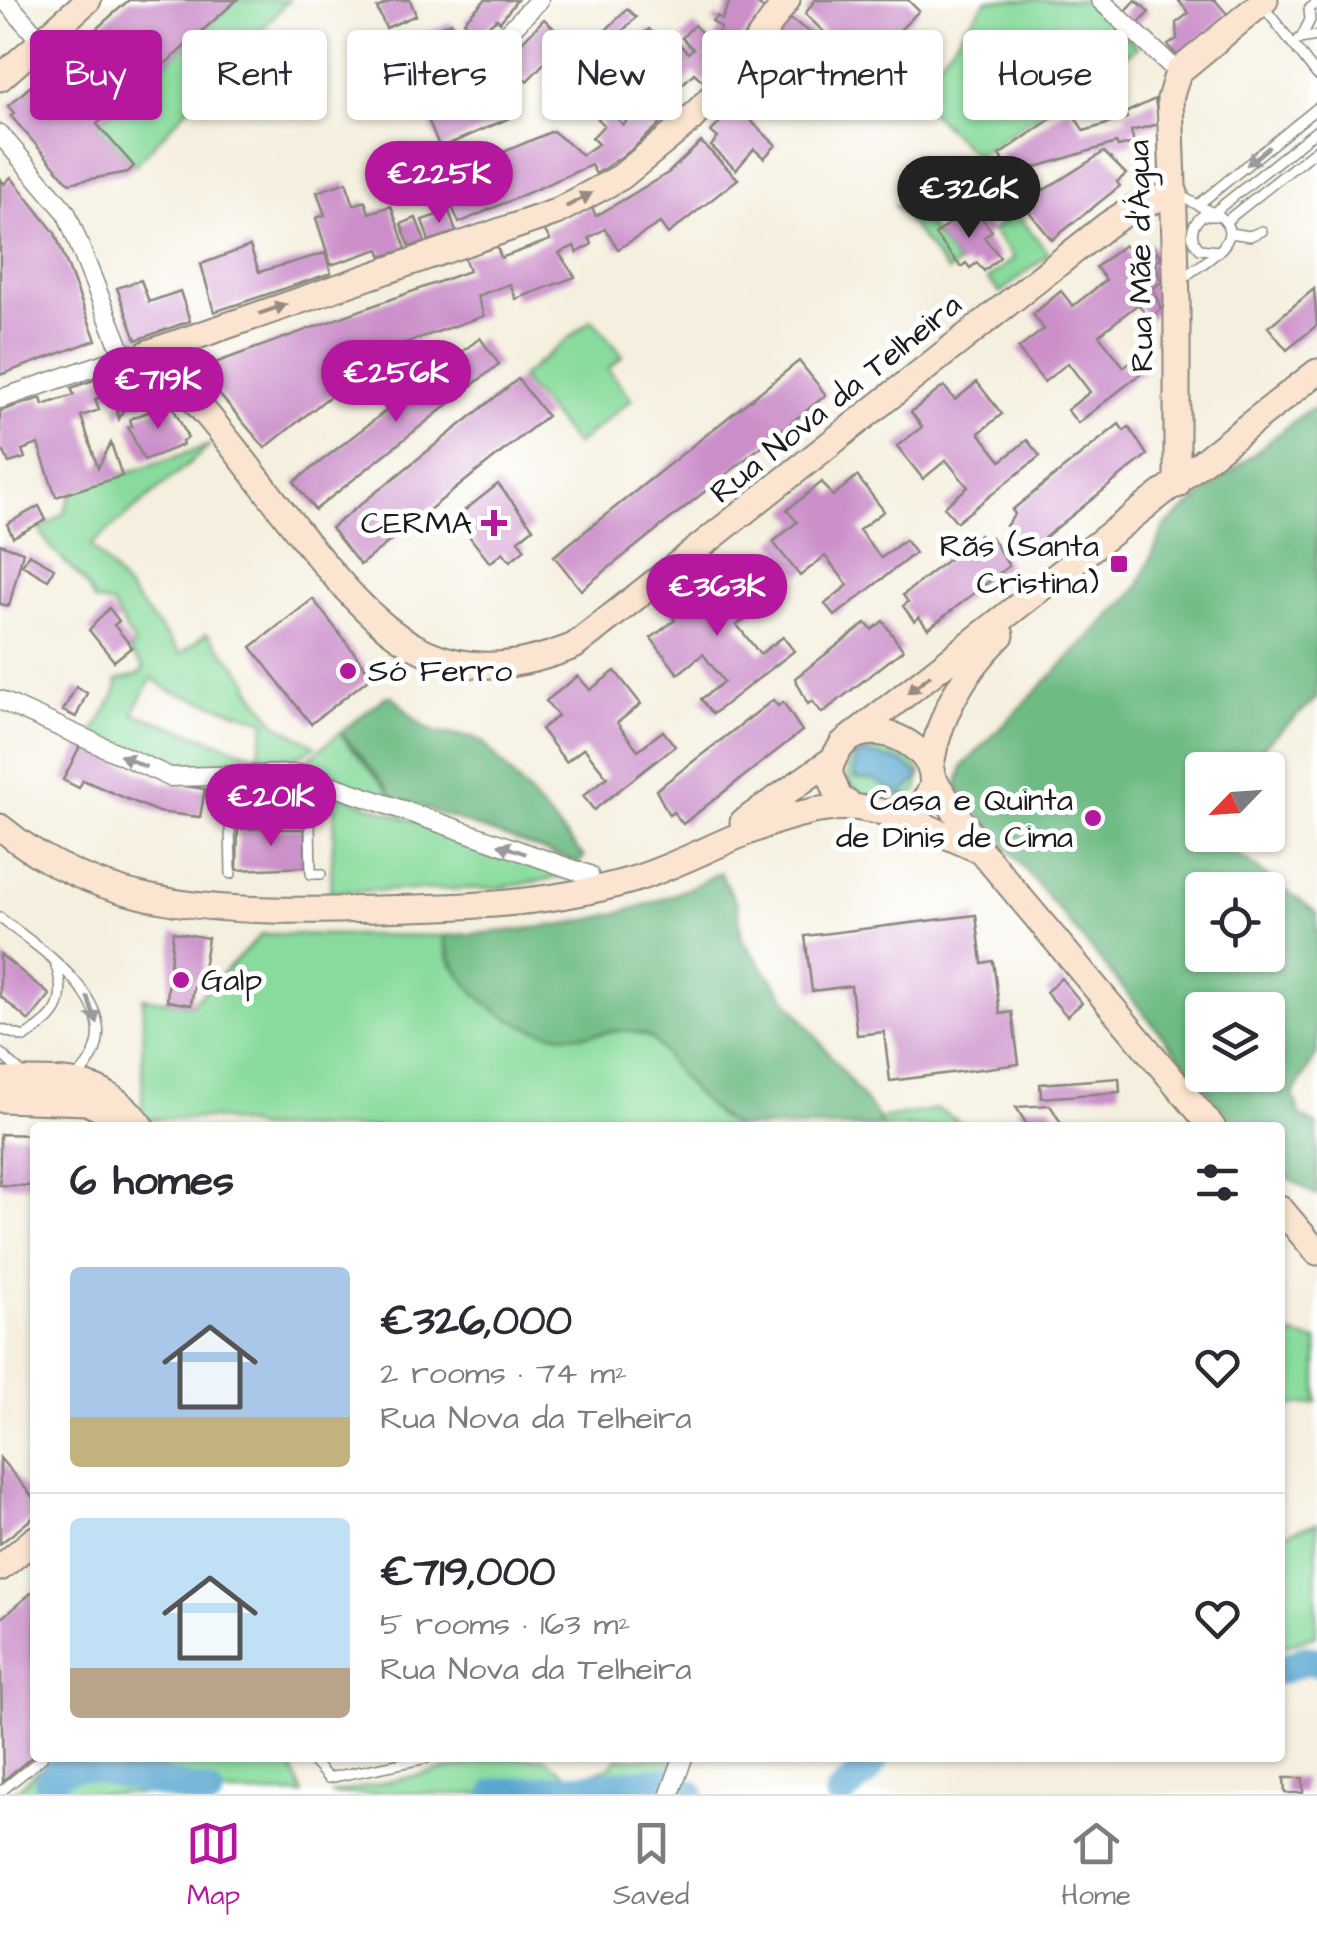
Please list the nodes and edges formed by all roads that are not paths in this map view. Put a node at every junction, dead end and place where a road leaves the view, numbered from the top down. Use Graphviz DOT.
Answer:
graph roads {
  1 [pos="6,0"];
  2 [pos="88,0"];
  3 [pos="539,0"];
  4 [pos="788,0"];
  5 [pos="1100,0"];
  6 [pos="1263,2"];
  7 [pos="1317,2"];
  8 [pos="1315,20"];
  9 [pos="32,30"];
  10 [pos="55,30"];
  11 [pos="510,30"];
  12 [pos="1317,37"];
  13 [pos="1297,41"];
  14 [pos="30,52"];
  15 [pos="1178,72"];
  16 [pos="1317,74"];
  17 [pos="0,78"];
  18 [pos="1317,108"];
  19 [pos="1317,130"];
  20 [pos="0,134"];
  21 [pos="1317,149"];
  22 [pos="1174,193"];
  23 [pos="1199,204"];
  24 [pos="1213,213"];
  25 [pos="1226,221"];
  26 [pos="1262,231"];
  27 [pos="1184,232"];
  28 [pos="1230,233"];
  29 [pos="1200,249"];
  30 [pos="1218,251"];
  31 [pos="1177,283"];
  32 [pos="196,336"];
  33 [pos="136,354"];
  34 [pos="1317,372"];
  35 [pos="184,385"];
  36 [pos="0,399"];
  37 [pos="1176,485"];
  38 [pos="1052,582"];
  39 [pos="0,700"];
  40 [pos="837,752"];
  41 [pos="932,770"];
  42 [pos="854,807"];
  43 [pos="900,815"];
  44 [pos="0,827"];
  45 [pos="703,852"];
  46 [pos="982,852"];
  47 [pos="231,874"];
  48 [pos="320,874"];
  49 [pos="591,891"];
  50 [pos="0,918"];
  51 [pos="56,963"];
  52 [pos="0,1029"];
  53 [pos="0,1053"];
  54 [pos="0,1080"];
  55 [pos="31,1081"];
  56 [pos="72,1092"];
  57 [pos="0,1099"];
  58 [pos="130,1122"];
  59 [pos="1208,1122"];
  60 [pos="1285,1213"];
  61 [pos="1313,1240"];
  62 [pos="30,1543"];
  63 [pos="30,1559"];
  64 [pos="0,1568"];
  65 [pos="0,1584"];
  66 [pos="36,1762"];
  67 [pos="314,1762"];
  68 [pos="407,1762"];
  69 [pos="0,1792"];
  1 -- 9 [label="street"];
  2 -- 10 [label="street"];
  3 -- 11 [label="street"];
  32 -- 4 [label="street, one-way"];
  5 -- 15 [label="street"];
  6 -- 13 [label="lane"];
  6 -- 15 [label="street"];
  7 -- 8 [label="lane"];
  8 -- 13 [label="lane"];
  12 -- 13 [label="lane"];
  13 -- 16 [label="lane"];
  14 -- 17 [label="street"];
  15 -- 22 [label="street, Rua Mãe d'Água"];
  18 -- 23 [label="lane, one-way"];
  19 -- 24 [label="lane"];
  20 -- 33 [label="street"];
  21 -- 25 [label="lane"];
  22 -- 23 [label="lane"];
  22 -- 27 [label="street, Rua Mãe d'Água"];
  22 -- 35 [label="street, Rua Nova da Telheira"];
  23 -- 24 [label="lane"];
  24 -- 25 [label="lane"];
  24 -- 27 [label="lane"];
  25 -- 28 [label="lane"];
  26 -- 28 [label="lane"];
  27 -- 29 [label="lane"];
  27 -- 29 [label="lane"];
  27 -- 31 [label="street, Rua Mãe d'Água"];
  28 -- 30 [label="lane"];
  29 -- 30 [label="lane"];
  30 -- 31 [label="lane"];
  31 -- 37 [label="street, Rua Mãe d'Água"];
  32 -- 33 [label="street"];
  32 -- 35 [label="street"];
  33 -- 35 [label="street, Rua Nova da Telheira"];
  33 -- 36 [label="street"];
  34 -- 37 [label="street"];
  37 -- 38 [label="street"];
  38 -- 40 [label="street, one-way"];
  38 -- 41 [label="street"];
  49 -- 39 [label="street, one-way"];
  40 -- 41 [label="street"];
  40 -- 42 [label="street"];
  40 -- 45 [label="street"];
  41 -- 43 [label="street"];
  41 -- 46 [label="street"];
  42 -- 43 [label="street"];
  42 -- 45 [label="street"];
  43 -- 46 [label="street"];
  44 -- 49 [label="street"];
  45 -- 49 [label="street"];
  46 -- 59 [label="street"];
  47 -- 48 [label="lane"];
  50 -- 51 [label="lane"];
  51 -- 52 [label="lane"];
  51 -- 56 [label="lane, one-way"];
  53 -- 55 [label="lane"];
  54 -- 55 [label="street"];
  55 -- 56 [label="street"];
  56 -- 57 [label="street"];
  56 -- 58 [label="street"];
  60 -- 61 [label="street"];
  62 -- 64 [label="street"];
  63 -- 65 [label="street"];
  66 -- 69 [label="lane"];
  67 -- 68 [label="lane"];
}
